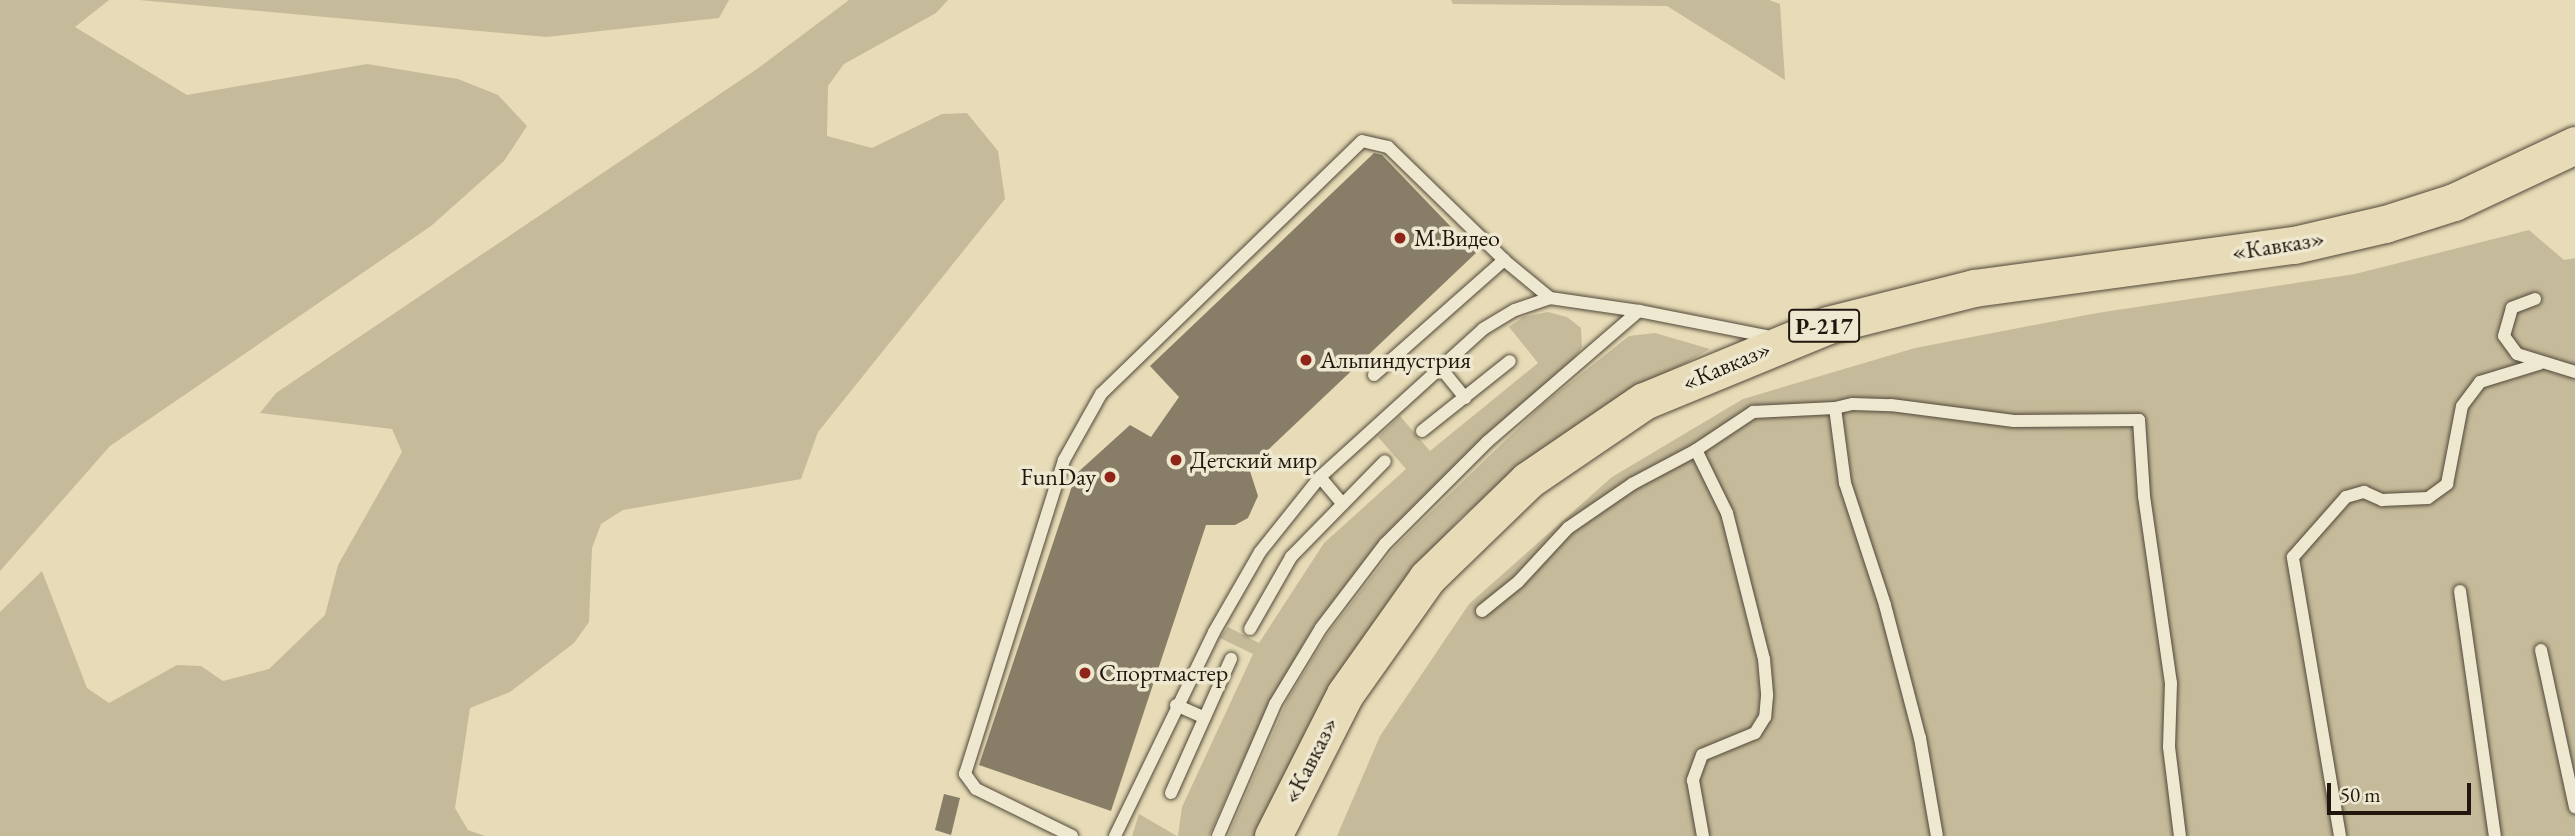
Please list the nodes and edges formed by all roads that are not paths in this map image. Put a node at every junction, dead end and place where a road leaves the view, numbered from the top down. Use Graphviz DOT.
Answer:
graph roads {
  1 [pos="2575,145"];
  2 [pos="2575,163"];
  3 [pos="1504,260"];
  4 [pos="1974,288"];
  5 [pos="1550,298"];
  6 [pos="2535,299"];
  7 [pos="1639,311"];
  8 [pos="1510,361"];
  9 [pos="2539,364"];
  10 [pos="1440,367"];
  11 [pos="2575,372"];
  12 [pos="1374,375"];
  13 [pos="1465,398"];
  14 [pos="1835,408"];
  15 [pos="1422,431"];
  16 [pos="1696,450"];
  17 [pos="1385,461"];
  18 [pos="1320,477"];
  19 [pos="1341,502"];
  20 [pos="2460,591"];
  21 [pos="1482,611"];
  22 [pos="1250,629"];
  23 [pos="2541,650"];
  24 [pos="1231,659"];
  25 [pos="1176,705"];
  26 [pos="1203,717"];
  27 [pos="1171,793"];
  28 [pos="2575,807"];
  29 [pos="1072,836"];
  30 [pos="1115,836"];
  31 [pos="1218,836"];
  32 [pos="1273,836"];
  33 [pos="1297,836"];
  34 [pos="1703,836"];
  35 [pos="1937,836"];
  36 [pos="2180,836"];
  37 [pos="2340,836"];
  38 [pos="2495,836"];
  1 -- 4 [label="main road, «Кавказ» / Р-217"];
  2 -- 33 [label="main road, «Кавказ» / Р-217"];
  3 -- 5 [label="lane"];
  3 -- 12 [label="lane"];
  3 -- 29 [label="lane"];
  4 -- 7 [label="lane"];
  4 -- 32 [label="main road, «Кавказ» / Р-217"];
  5 -- 7 [label="lane"];
  5 -- 10 [label="lane"];
  6 -- 9 [label="lane"];
  7 -- 31 [label="lane"];
  8 -- 13 [label="lane"];
  9 -- 11 [label="lane"];
  9 -- 37 [label="lane"];
  10 -- 13 [label="lane"];
  10 -- 18 [label="lane"];
  13 -- 15 [label="lane"];
  14 -- 16 [label="lane"];
  14 -- 35 [label="lane"];
  14 -- 36 [label="lane"];
  16 -- 21 [label="lane"];
  16 -- 34 [label="lane"];
  17 -- 19 [label="lane"];
  18 -- 19 [label="lane"];
  18 -- 25 [label="lane"];
  19 -- 22 [label="lane"];
  20 -- 38 [label="lane"];
  23 -- 28 [label="lane"];
  24 -- 26 [label="lane"];
  25 -- 26 [label="lane"];
  25 -- 30 [label="lane"];
  26 -- 27 [label="lane"];
}
